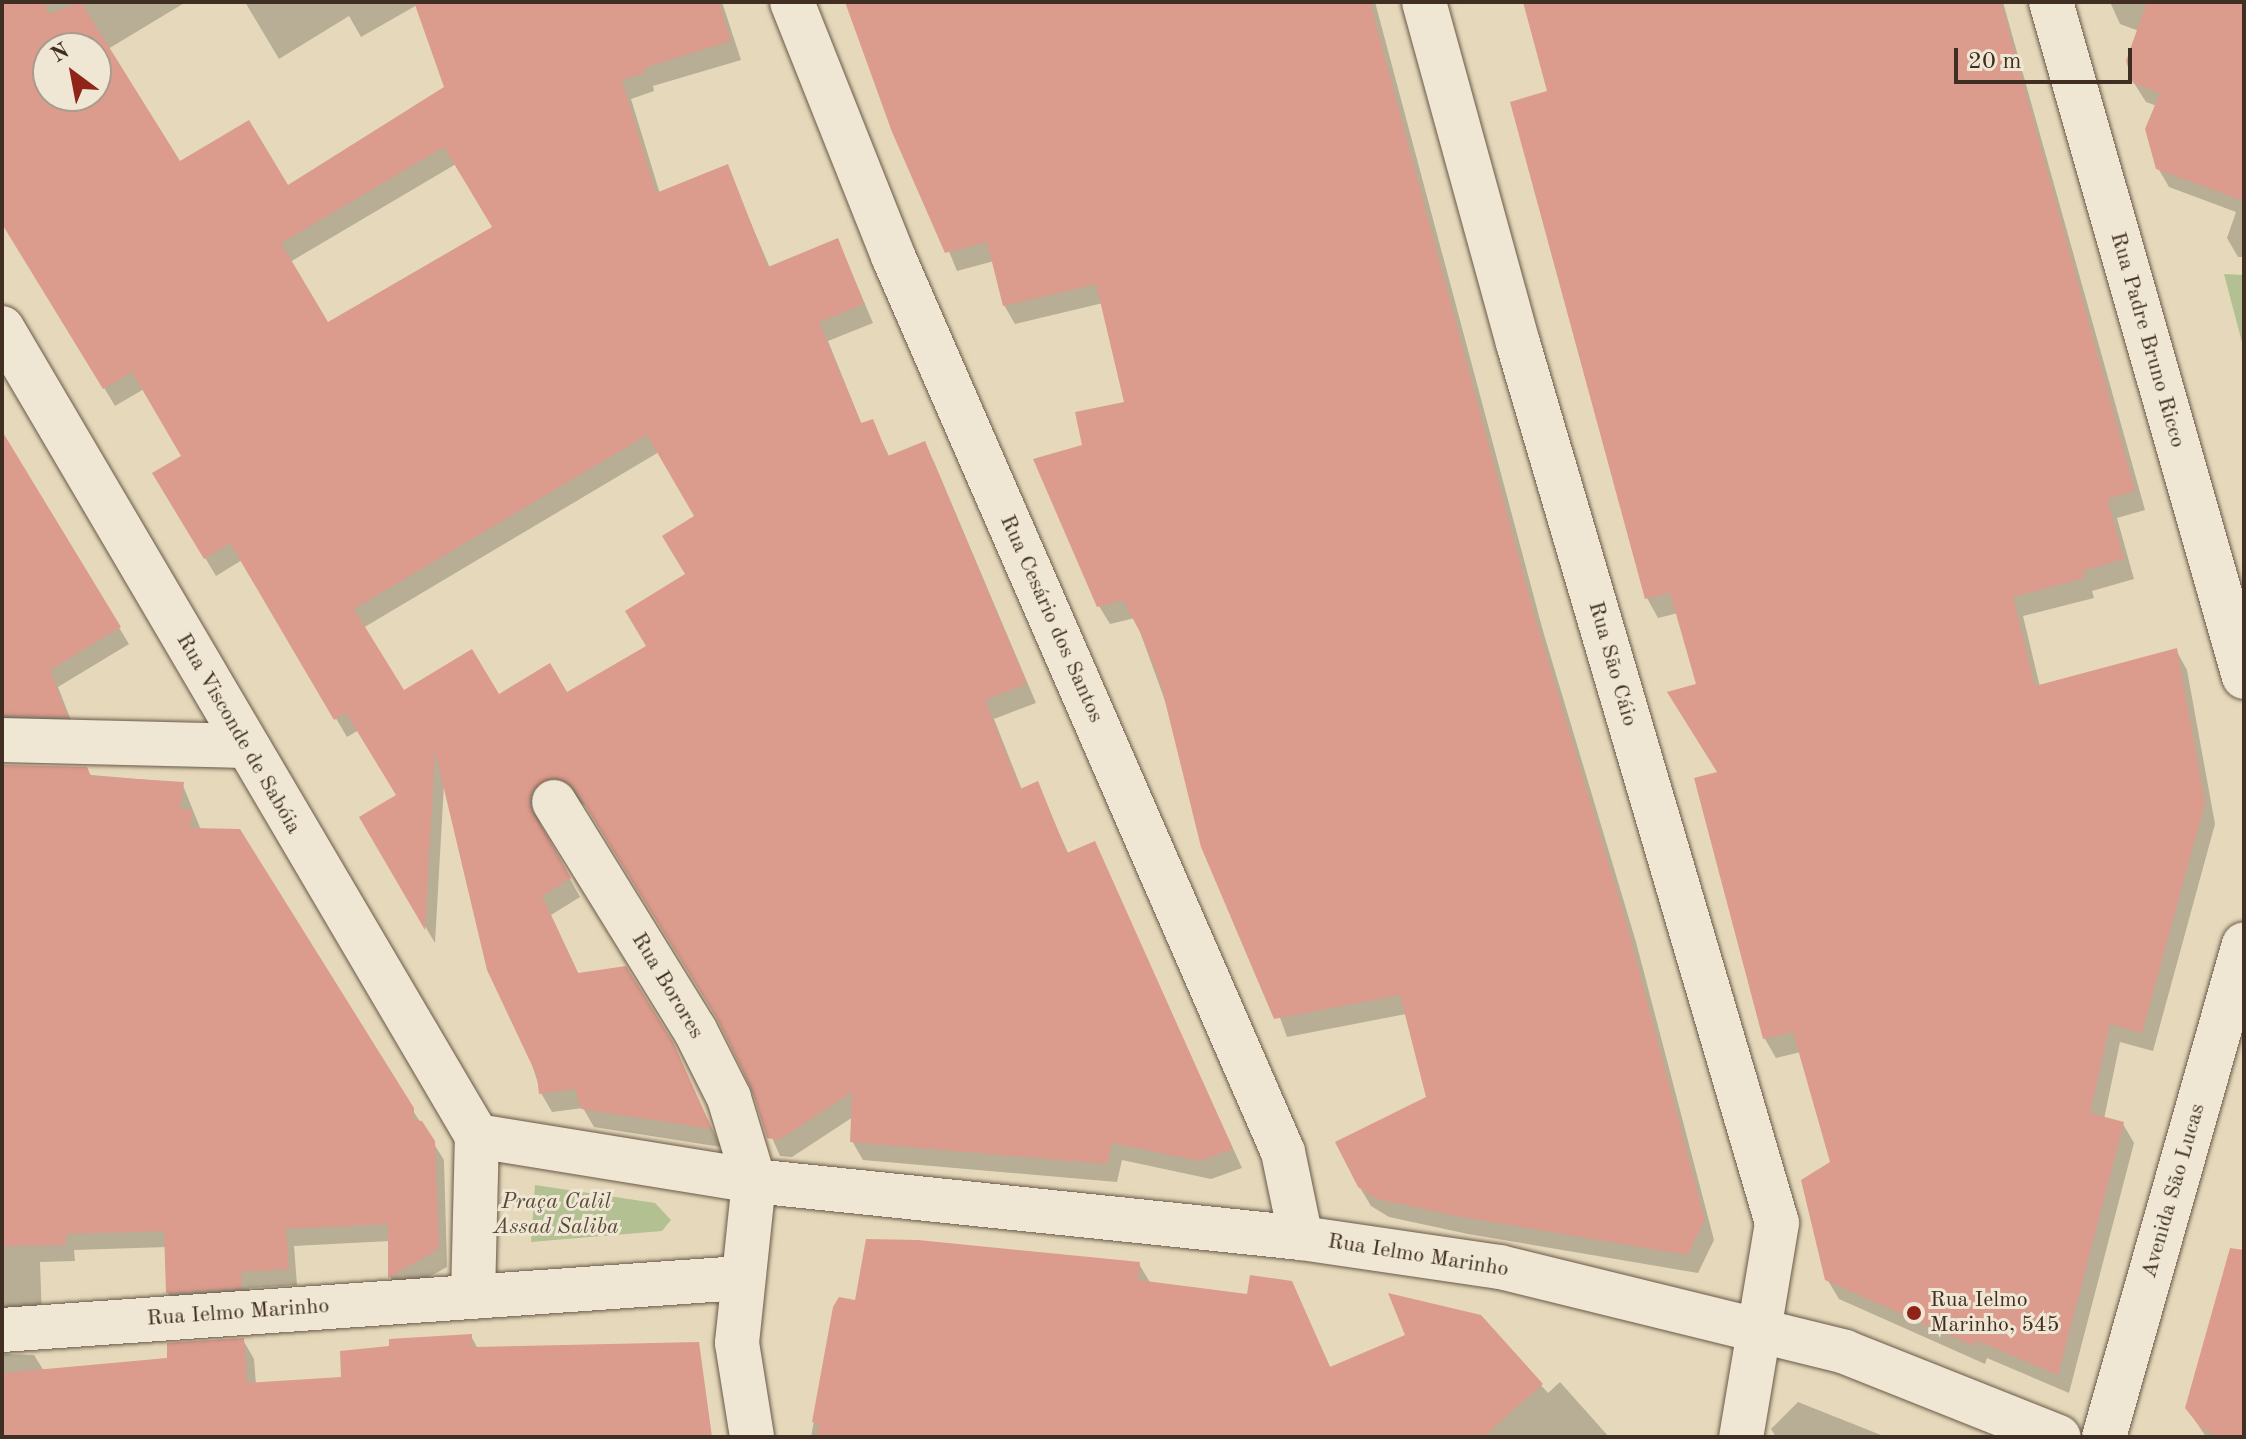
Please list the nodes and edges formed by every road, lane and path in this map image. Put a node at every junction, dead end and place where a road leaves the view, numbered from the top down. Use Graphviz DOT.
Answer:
graph roads {
  1 [pos="792,2"];
  2 [pos="1424,2"];
  3 [pos="2051,2"];
  4 [pos="2,328"];
  5 [pos="2244,677"];
  6 [pos="2,740"];
  7 [pos="243,746"];
  8 [pos="554,802"];
  9 [pos="2244,944"];
  10 [pos="477,1136"];
  11 [pos="754,1181"];
  12 [pos="1301,1238"];
  13 [pos="741,1278"];
  14 [pos="473,1297"];
  15 [pos="1761,1328"];
  16 [pos="2,1330"];
  17 [pos="752,1437"];
  18 [pos="1741,1437"];
  19 [pos="2059,1437"];
  20 [pos="2104,1437"];
  1 -- 12 [label="street, Rua Cesário dos Santos"];
  2 -- 15 [label="street, Rua São Cáio"];
  3 -- 5 [label="street, Rua Padre Bruno Ricco"];
  4 -- 7 [label="street, Rua Visconde de Sabóia"];
  6 -- 7 [label="street"];
  7 -- 10 [label="street, Rua Visconde de Sabóia"];
  8 -- 11 [label="street, Rua Borores"];
  9 -- 20 [label="street, Avenida São Lucas"];
  10 -- 11 [label="street"];
  10 -- 14 [label="street"];
  11 -- 12 [label="street, Rua Ielmo Marinho"];
  11 -- 13 [label="street"];
  12 -- 15 [label="street, Rua Ielmo Marinho"];
  13 -- 14 [label="street"];
  13 -- 17 [label="street"];
  14 -- 16 [label="street, Rua Ielmo Marinho"];
  15 -- 18 [label="street, Rua São Cáio"];
  15 -- 19 [label="street, Rua Ielmo Marinho"];
}
